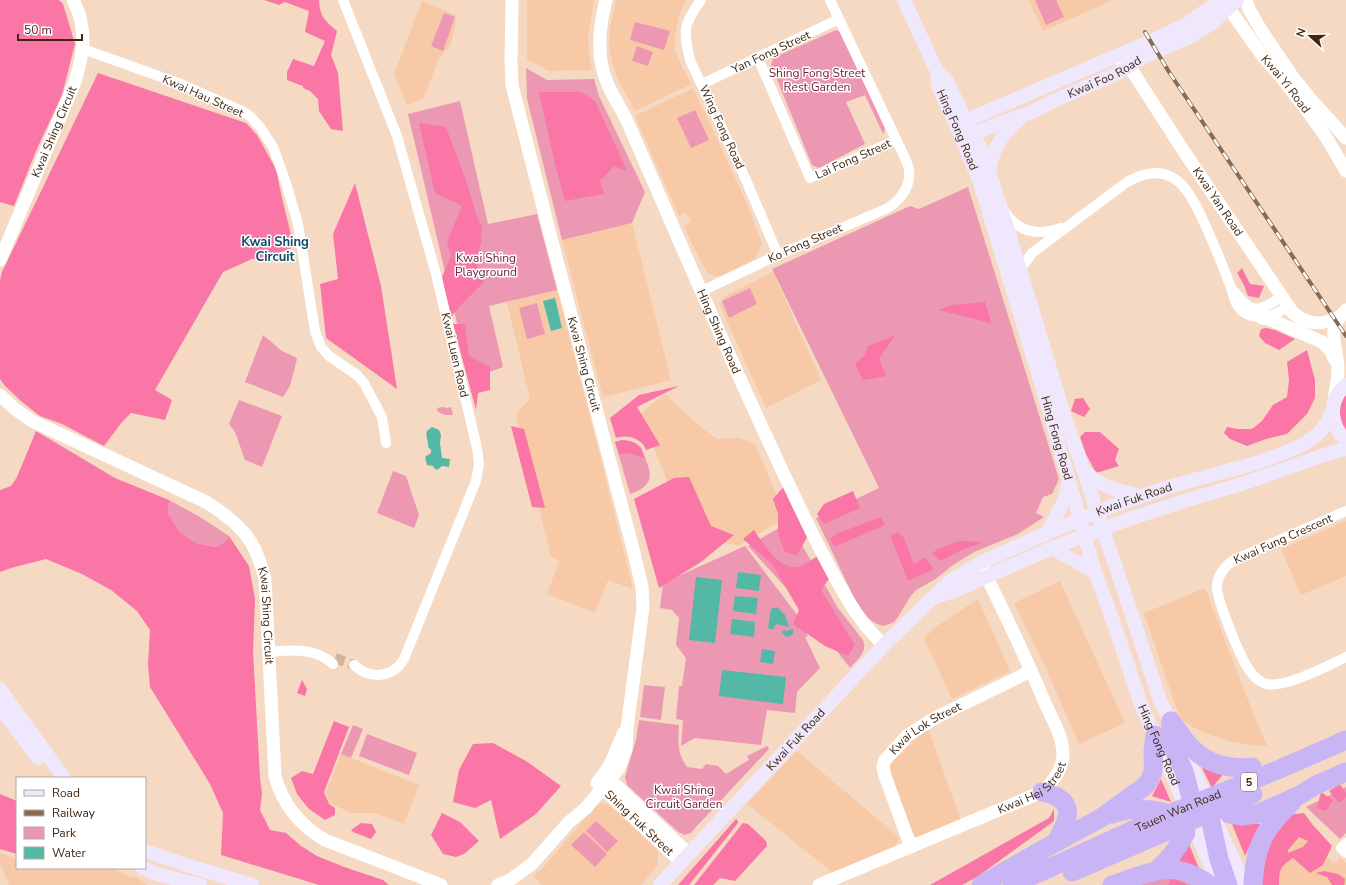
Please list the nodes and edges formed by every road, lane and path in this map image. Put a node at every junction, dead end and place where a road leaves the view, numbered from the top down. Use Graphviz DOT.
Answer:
graph roads {
  1 [pos="73,0"];
  2 [pos="343,0"];
  3 [pos="512,0"];
  4 [pos="606,0"];
  5 [pos="701,0"];
  6 [pos="830,0"];
  7 [pos="904,0"];
  8 [pos="1246,0"];
  9 [pos="1228,2"];
  10 [pos="839,19"];
  11 [pos="83,49"];
  12 [pos="758,58"];
  13 [pos="1109,60"];
  14 [pos="1129,66"];
  15 [pos="702,84"];
  16 [pos="1032,112"];
  17 [pos="961,123"];
  18 [pos="968,137"];
  19 [pos="1346,138"];
  20 [pos="896,140"];
  21 [pos="1346,147"];
  22 [pos="1343,166"];
  23 [pos="989,172"];
  24 [pos="997,197"];
  25 [pos="1072,223"];
  26 [pos="778,254"];
  27 [pos="0,260"];
  28 [pos="1020,270"];
  29 [pos="1231,286"];
  30 [pos="702,291"];
  31 [pos="1286,301"];
  32 [pos="1343,313"];
  33 [pos="1262,318"];
  34 [pos="1338,369"];
  35 [pos="1346,385"];
  36 [pos="0,395"];
  37 [pos="1333,406"];
  38 [pos="1346,440"];
  39 [pos="386,443"];
  40 [pos="1346,449"];
  41 [pos="1084,471"];
  42 [pos="1068,483"];
  43 [pos="1142,496"];
  44 [pos="1346,511"];
  45 [pos="1098,512"];
  46 [pos="1080,519"];
  47 [pos="1104,529"];
  48 [pos="1047,533"];
  49 [pos="1085,536"];
  50 [pos="1052,548"];
  51 [pos="980,563"];
  52 [pos="1095,572"];
  53 [pos="986,577"];
  54 [pos="934,597"];
  55 [pos="884,645"];
  56 [pos="269,652"];
  57 [pos="1346,657"];
  58 [pos="332,660"];
  59 [pos="355,669"];
  60 [pos="1032,671"];
  61 [pos="0,689"];
  62 [pos="0,708"];
  63 [pos="1172,722"];
  64 [pos="1346,726"];
  65 [pos="1155,735"];
  66 [pos="1346,740"];
  67 [pos="1346,753"];
  68 [pos="1252,767"];
  69 [pos="1346,772"];
  70 [pos="52,777"];
  71 [pos="63,777"];
  72 [pos="1173,777"];
  73 [pos="604,782"];
  74 [pos="1222,785"];
  75 [pos="1042,792"];
  76 [pos="1298,796"];
  77 [pos="1163,812"];
  78 [pos="1101,818"];
  79 [pos="1207,825"];
  80 [pos="1134,838"];
  81 [pos="1056,842"];
  82 [pos="1346,843"];
  83 [pos="911,847"];
  84 [pos="146,851"];
  85 [pos="1230,853"];
  86 [pos="1346,853"];
  87 [pos="685,858"];
  88 [pos="186,865"];
  89 [pos="146,869"];
  90 [pos="1158,869"];
  91 [pos="188,883"];
  92 [pos="252,885"];
  93 [pos="441,885"];
  94 [pos="498,885"];
  95 [pos="660,885"];
  96 [pos="819,885"];
  97 [pos="981,885"];
  98 [pos="1012,885"];
  99 [pos="1043,885"];
  100 [pos="1112,885"];
  101 [pos="1210,885"];
  102 [pos="1218,885"];
  103 [pos="1228,885"];
  104 [pos="1245,885"];
  105 [pos="1253,885"];
  1 -- 11 [label="street, Kwai Shing Circuit"];
  2 -- 59 [label="street, Kwai Luen Road"];
  3 -- 73 [label="street, Kwai Shing Circuit"];
  4 -- 30 [label="street, Hing Shing Road"];
  5 -- 15 [label="street, Wing Fong Road"];
  6 -- 10 [label="street"];
  7 -- 17 [label="main road, Hing Fong Road"];
  8 -- 19 [label="street, Kwai Yi Road"];
  9 -- 13 [label="main road, Kwai Foo Road"];
  9 -- 14 [label="main road, Kwai Foo Road"];
  9 -- 22 [label="street, Kwai Yi Road"];
  10 -- 12 [label="street, Yan Fong Street"];
  10 -- 20 [label="street"];
  11 -- 27 [label="street, Kwai Shing Circuit"];
  11 -- 39 [label="street, Kwai Hau Street"];
  12 -- 15 [label="street, Yan Fong Street"];
  12 -- 20 [label="street, Lai Fong Street"];
  13 -- 14 [label="street"];
  13 -- 17 [label="main road, Kwai Foo Road"];
  14 -- 16 [label="main road, Kwai Foo Road"];
  14 -- 31 [label="street, Kwai Yan Road"];
  15 -- 26 [label="street, Wing Fong Road"];
  16 -- 18 [label="main road, Kwai Foo Road"];
  16 -- 23 [label="main road"];
  17 -- 18 [label="main road, Hing Fong Road"];
  18 -- 23 [label="main road, Hing Fong Road"];
  18 -- 42 [label="main road, Hing Fong Road"];
  20 -- 26 [label="street, Ko Fong Street"];
  21 -- 22 [label="street"];
  23 -- 24 [label="main road, Hing Fong Road"];
  24 -- 25 [label="street"];
  24 -- 28 [label="main road, Hing Fong Road"];
  25 -- 28 [label="street"];
  25 -- 29 [label="street"];
  26 -- 30 [label="street, Ko Fong Street"];
  28 -- 41 [label="main road, Hing Fong Road"];
  29 -- 31 [label="street"];
  29 -- 33 [label="street"];
  30 -- 55 [label="street, Hing Shing Road"];
  31 -- 32 [label="street, Kwai Yan Road"];
  31 -- 33 [label="street"];
  32 -- 34 [label="street"];
  33 -- 34 [label="street"];
  34 -- 37 [label="street"];
  35 -- 37 [label="main road, Kwai Fuk Road"];
  36 -- 56 [label="street, Kwai Shing Circuit"];
  37 -- 38 [label="main road"];
  37 -- 43 [label="main road, Kwai Fuk Road"];
  40 -- 47 [label="main road, Kwai Fuk Road"];
  41 -- 43 [label="main road"];
  41 -- 45 [label="main road, Hing Fong Road"];
  42 -- 46 [label="main road, Hing Fong Road"];
  42 -- 48 [label="main road"];
  43 -- 45 [label="main road, Kwai Fuk Road"];
  44 -- 57 [label="street, Kwai Fung Crescent"];
  45 -- 46 [label="main road, Kwai Fuk Road"];
  45 -- 47 [label="main road, Hing Fong Road"];
  46 -- 48 [label="main road, Kwai Fuk Road"];
  46 -- 49 [label="main road, Hing Fong Road"];
  47 -- 49 [label="main road, Kwai Fuk Road"];
  47 -- 63 [label="main road, Hing Fong Road"];
  48 -- 51 [label="main road, Kwai Fuk Road"];
  49 -- 50 [label="main road, Kwai Fuk Road"];
  49 -- 52 [label="main road, Hing Fong Road"];
  50 -- 52 [label="main road"];
  50 -- 53 [label="main road, Kwai Fuk Road"];
  51 -- 53 [label="street, Kwai Hei Street"];
  51 -- 54 [label="main road, Kwai Fuk Road"];
  52 -- 65 [label="main road, Hing Fong Road"];
  53 -- 54 [label="main road, Kwai Fuk Road"];
  53 -- 60 [label="street, Kwai Hei Street"];
  54 -- 55 [label="main road, Kwai Fuk Road"];
  55 -- 87 [label="main road, Kwai Fuk Road"];
  56 -- 58 [label="street"];
  56 -- 93 [label="street, Kwai Shing Circuit"];
  60 -- 75 [label="street, Kwai Hei Street"];
  60 -- 83 [label="street, Kwai Lok Street"];
  61 -- 71 [label="main road"];
  62 -- 70 [label="main road"];
  63 -- 68 [label="highway"];
  63 -- 72 [label="highway"];
  64 -- 68 [label="highway"];
  65 -- 72 [label="main road, Hing Fong Road"];
  65 -- 78 [label="highway"];
  66 -- 80 [label="highway, Tsuen Wan Road / 5"];
  67 -- 80 [label="highway, Tsuen Wan Road / 5"];
  68 -- 74 [label="highway"];
  69 -- 76 [label="highway"];
  73 -- 87 [label="street, Shing Fuk Street"];
  73 -- 94 [label="street, Kwai Shing Circuit"];
  75 -- 81 [label="highway"];
  75 -- 83 [label="street, Kwai Hei Street"];
  76 -- 79 [label="highway"];
  76 -- 105 [label="highway"];
  77 -- 78 [label="highway"];
  78 -- 81 [label="highway"];
  79 -- 85 [label="highway"];
  79 -- 90 [label="highway"];
  79 -- 102 [label="main road"];
  79 -- 103 [label="highway"];
  80 -- 98 [label="highway, Tsuen Wan Road / 5"];
  80 -- 99 [label="highway, Tsuen Wan Road / 5"];
  81 -- 97 [label="highway"];
  82 -- 86 [label="street"];
  83 -- 96 [label="street, Kwai Hei Street"];
  84 -- 88 [label="main road"];
  85 -- 104 [label="main road"];
  87 -- 95 [label="main road, Kwai Fuk Road"];
  88 -- 91 [label="street"];
  88 -- 92 [label="main road"];
  89 -- 91 [label="main road"];
  90 -- 100 [label="highway"];
  90 -- 101 [label="highway"];
}
